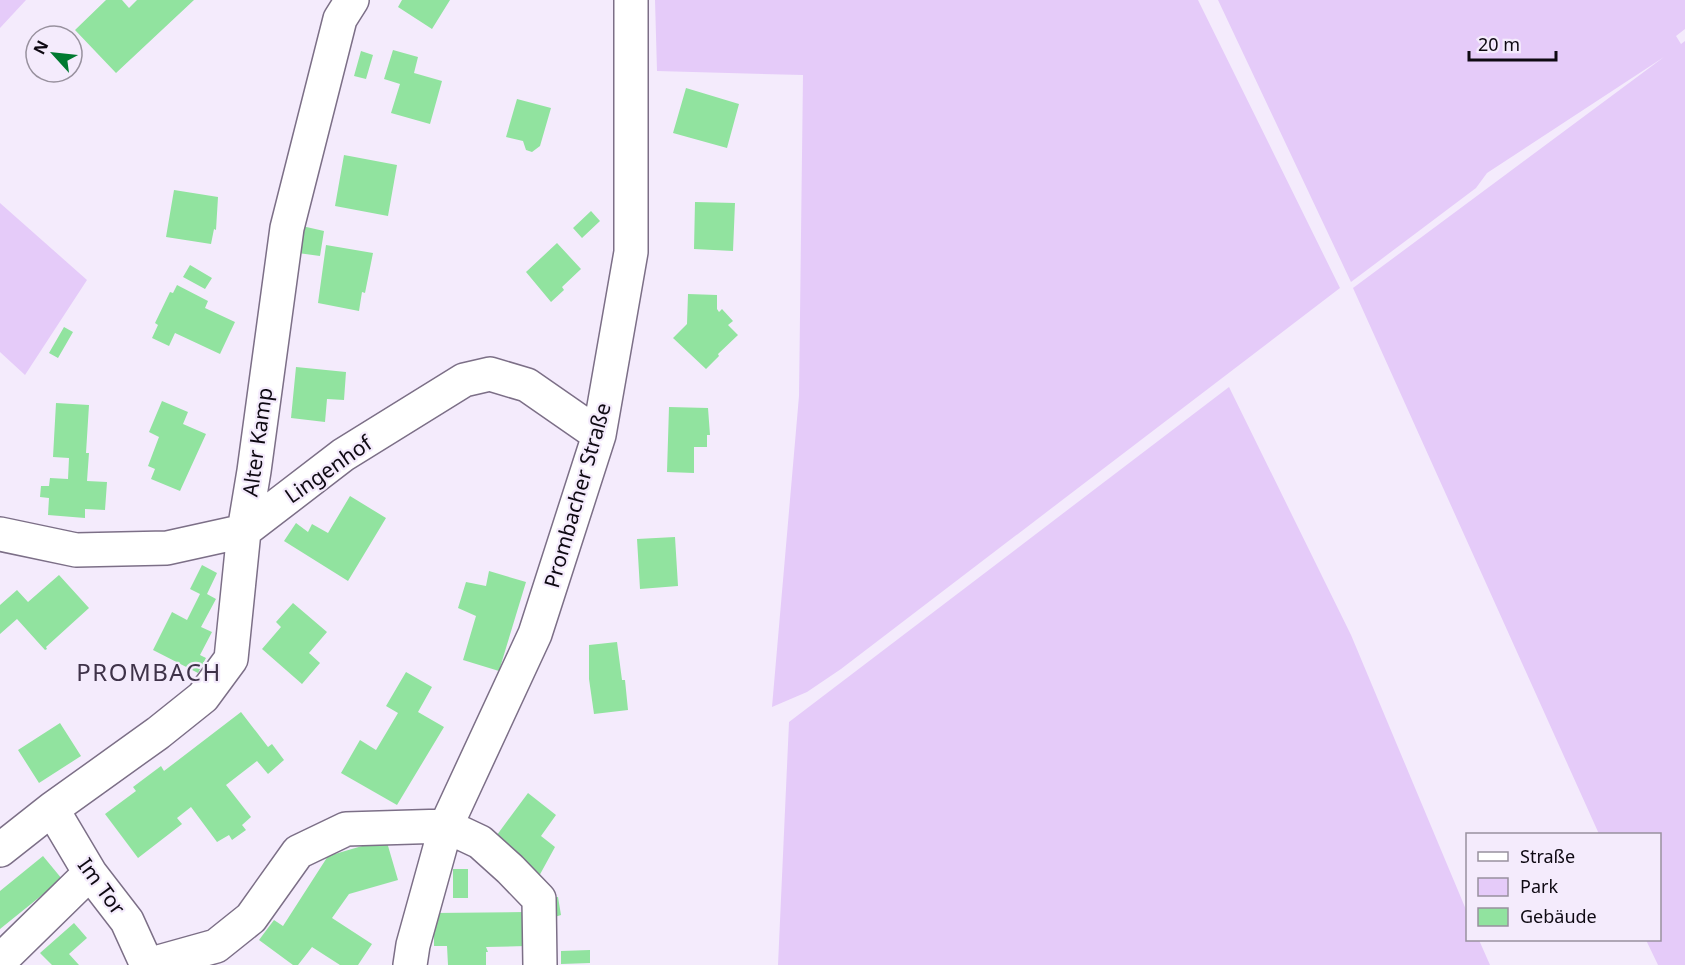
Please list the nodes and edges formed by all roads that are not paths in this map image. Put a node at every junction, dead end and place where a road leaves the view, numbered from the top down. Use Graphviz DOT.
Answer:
graph roads {
  1 [pos="352,0"];
  2 [pos="631,0"];
  3 [pos="599,435"];
  4 [pos="244,531"];
  5 [pos="0,534"];
  6 [pos="52,809"];
  7 [pos="446,826"];
  8 [pos="0,850"];
  9 [pos="90,873"];
  10 [pos="0,961"];
  11 [pos="148,965"];
  12 [pos="410,965"];
  13 [pos="540,965"];
  1 -- 4 [label="street, Alter Kamp"];
  2 -- 3 [label="street, Prombacher Straße"];
  3 -- 4 [label="street, Lingenhof"];
  3 -- 7 [label="street, Prombacher Straße"];
  4 -- 5 [label="street, Lingenhof"];
  4 -- 6 [label="street, Alter Kamp"];
  6 -- 8 [label="street, Alter Kamp"];
  6 -- 9 [label="street, Im Tor"];
  7 -- 11 [label="street"];
  7 -- 12 [label="street, Prombacher Straße"];
  7 -- 13 [label="street"];
  9 -- 10 [label="street"];
  9 -- 11 [label="street, Im Tor"];
}
